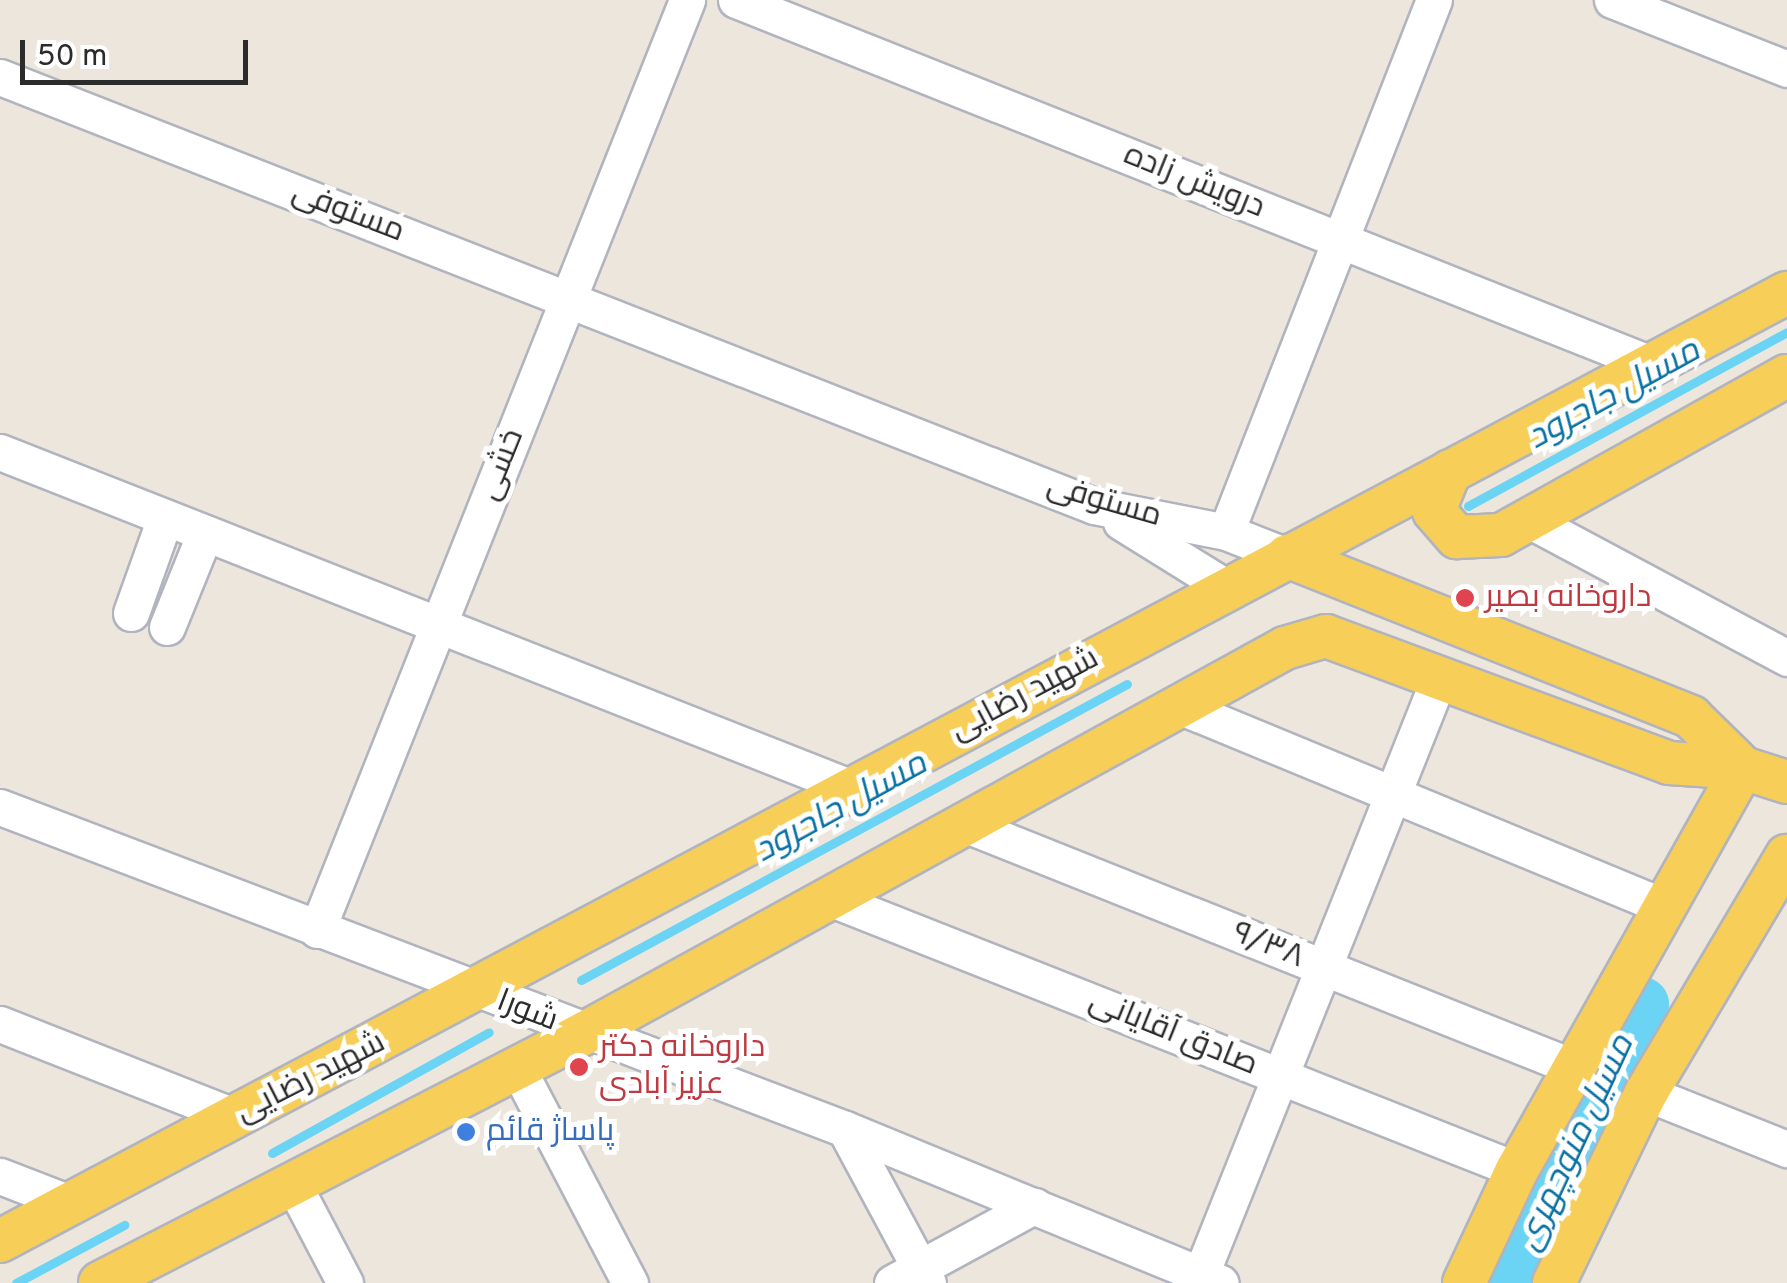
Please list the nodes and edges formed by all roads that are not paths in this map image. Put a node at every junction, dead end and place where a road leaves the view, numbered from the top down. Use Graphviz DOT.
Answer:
graph roads {
  1 [pos="687,0"];
  2 [pos="736,0"];
  3 [pos="1434,0"];
  4 [pos="1612,0"];
  5 [pos="1787,69"];
  6 [pos="0,77"];
  7 [pos="1340,240"];
  8 [pos="1787,293"];
  9 [pos="568,300"];
  10 [pos="1651,364"];
  11 [pos="1779,389"];
  12 [pos="0,452"];
  13 [pos="1450,470"];
  14 [pos="1094,506"];
  15 [pos="166,518"];
  16 [pos="1528,520"];
  17 [pos="1226,532"];
  18 [pos="205,533"];
  19 [pos="1286,556"];
  20 [pos="1226,587"];
  21 [pos="130,613"];
  22 [pos="438,625"];
  23 [pos="167,627"];
  24 [pos="1787,658"];
  25 [pos="1440,676"];
  26 [pos="1179,706"];
  27 [pos="1744,768"];
  28 [pos="1787,782"];
  29 [pos="852,788"];
  30 [pos="1393,794"];
  31 [pos="0,807"];
  32 [pos="964,824"];
  33 [pos="1787,856"];
  34 [pos="829,898"];
  35 [pos="1663,906"];
  36 [pos="317,930"];
  37 [pos="1324,968"];
  38 [pos="476,992"];
  39 [pos="0,1024"];
  40 [pos="583,1034"];
  41 [pos="517,1067"];
  42 [pos="1572,1067"];
  43 [pos="1280,1077"];
  44 [pos="1646,1093"];
  45 [pos="236,1117"];
  46 [pos="845,1128"];
  47 [pos="1787,1149"];
  48 [pos="1516,1170"];
  49 [pos="0,1176"];
  50 [pos="292,1182"];
  51 [pos="70,1203"];
  52 [pos="1034,1206"];
  53 [pos="0,1241"];
  54 [pos="913,1278"];
  55 [pos="1211,1279"];
  56 [pos="100,1283"];
  57 [pos="345,1283"];
  58 [pos="630,1283"];
  59 [pos="1464,1283"];
  60 [pos="1554,1283"];
  1 -- 9 [label="street, خشی"];
  2 -- 7 [label="street, درویش زاده"];
  3 -- 7 [label="street"];
  4 -- 5 [label="street"];
  6 -- 9 [label="street, مستوفی"];
  7 -- 10 [label="street, درویش زاده"];
  7 -- 17 [label="street"];
  8 -- 10 [label="main road, شهید رضایی"];
  9 -- 14 [label="street, مستوفی"];
  9 -- 22 [label="street, خشی"];
  10 -- 13 [label="main road, شهید رضایی"];
  11 -- 16 [label="main road"];
  12 -- 15 [label="street"];
  13 -- 16 [label="main road"];
  13 -- 19 [label="main road, شهید رضایی"];
  14 -- 17 [label="street, مستوفی"];
  14 -- 20 [label="street"];
  15 -- 18 [label="street"];
  15 -- 21 [label="street"];
  16 -- 24 [label="street"];
  17 -- 19 [label="street, مستوفی"];
  18 -- 22 [label="street"];
  18 -- 23 [label="street"];
  19 -- 20 [label="main road, شهید رضایی"];
  19 -- 27 [label="main road, مستوفی"];
  20 -- 29 [label="main road, شهید رضایی"];
  22 -- 29 [label="street"];
  22 -- 36 [label="street, خشی"];
  25 -- 26 [label="main road"];
  25 -- 27 [label="main road"];
  25 -- 30 [label="street"];
  26 -- 30 [label="street"];
  26 -- 32 [label="main road"];
  27 -- 28 [label="main road"];
  27 -- 35 [label="main road"];
  29 -- 38 [label="main road, شهید رضایی"];
  30 -- 35 [label="street"];
  30 -- 37 [label="street"];
  31 -- 36 [label="street, شورا"];
  32 -- 34 [label="main road"];
  32 -- 37 [label="street, ۹/۳۸"];
  33 -- 44 [label="main road"];
  34 -- 40 [label="main road"];
  34 -- 43 [label="street, صادق آقایانی"];
  35 -- 42 [label="main road"];
  36 -- 38 [label="street, شورا"];
  37 -- 42 [label="street, ۹/۳۸"];
  37 -- 43 [label="street"];
  38 -- 40 [label="street, شورا"];
  38 -- 45 [label="main road, شهید رضایی"];
  39 -- 45 [label="street"];
  40 -- 41 [label="main road"];
  40 -- 46 [label="street, شورا"];
  41 -- 50 [label="main road"];
  41 -- 58 [label="street"];
  42 -- 48 [label="main road"];
  43 -- 48 [label="street, صادق آقایانی"];
  43 -- 55 [label="street"];
  44 -- 47 [label="street"];
  44 -- 60 [label="main road"];
  45 -- 51 [label="main road, شهید رضایی"];
  46 -- 52 [label="street, شورا"];
  46 -- 54 [label="street"];
  48 -- 59 [label="main road"];
  49 -- 51 [label="street"];
  50 -- 56 [label="main road"];
  50 -- 57 [label="street"];
  51 -- 53 [label="main road, شهید رضایی"];
  52 -- 54 [label="street"];
  52 -- 55 [label="street, شورا"];
}
